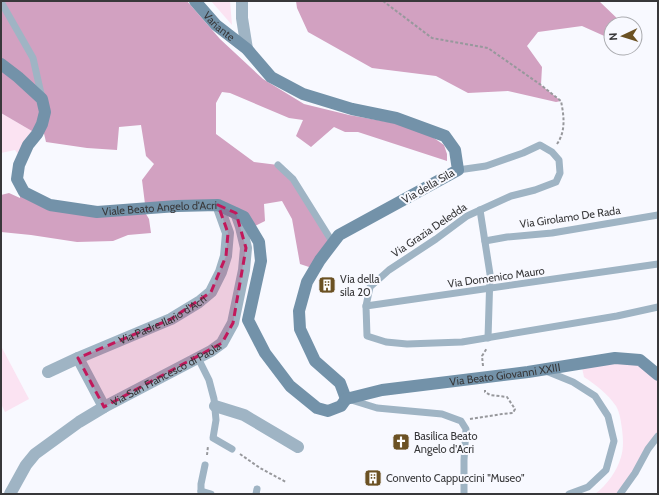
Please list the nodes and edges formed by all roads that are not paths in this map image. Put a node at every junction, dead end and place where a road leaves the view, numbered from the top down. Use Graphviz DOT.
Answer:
graph roads {
  1 [pos="195,1"];
  2 [pos="242,1"];
  3 [pos="1,2"];
  4 [pos="247,49"];
  5 [pos="1,64"];
  6 [pos="45,112"];
  7 [pos="278,165"];
  8 [pos="458,170"];
  9 [pos="218,205"];
  10 [pos="480,210"];
  11 [pos="236,213"];
  12 [pos="658,215"];
  13 [pos="485,241"];
  14 [pos="333,243"];
  15 [pos="658,264"];
  16 [pos="490,289"];
  17 [pos="366,306"];
  18 [pos="658,307"];
  19 [pos="486,338"];
  20 [pos="78,358"];
  21 [pos="198,358"];
  22 [pos="542,369"];
  23 [pos="48,372"];
  24 [pos="658,375"];
  25 [pos="346,399"];
  26 [pos="215,406"];
  27 [pos="104,407"];
  28 [pos="658,436"];
  29 [pos="298,447"];
  30 [pos="232,449"];
  31 [pos="206,465"];
  32 [pos="201,493"];
  33 [pos="10,494"];
  34 [pos="211,494"];
  35 [pos="464,494"];
  36 [pos="569,494"];
  37 [pos="620,494"];
  1 -- 4 [label="main road, Variante"];
  2 -- 4 [label="street"];
  3 -- 6 [label="lane"];
  4 -- 8 [label="main road, Via della Sila"];
  5 -- 6 [label="main road"];
  6 -- 9 [label="main road, Viale Beato Angelo d'Acri"];
  7 -- 14 [label="lane"];
  8 -- 10 [label="lane, Via Grazia Deledda"];
  8 -- 14 [label="main road, Via della Sila"];
  9 -- 11 [label="main road, Viale Beato Angelo d'Acri"];
  9 -- 20 [label="street, Via Padre Ilario d'Acri"];
  10 -- 13 [label="lane"];
  10 -- 17 [label="lane, Via Grazia Deledda"];
  11 -- 21 [label="street, Via San Francesco di Paola"];
  11 -- 25 [label="main road, Viale Beato Angelo d'Acri"];
  12 -- 13 [label="lane, Via Girolamo De Rada"];
  13 -- 16 [label="lane"];
  14 -- 25 [label="main road, Via della Sila"];
  15 -- 16 [label="lane, Via Domenico Mauro"];
  16 -- 17 [label="lane, Via Domenico Mauro"];
  16 -- 19 [label="lane"];
  17 -- 19 [label="lane"];
  18 -- 19 [label="lane"];
  20 -- 23 [label="street, Via Padre Ilario d'Acri"];
  20 -- 27 [label="street"];
  21 -- 26 [label="lane"];
  21 -- 27 [label="street, Via San Francesco di Paola"];
  22 -- 24 [label="main road, Via Beato Giovanni XXIII"];
  22 -- 25 [label="main road, Via Beato Giovanni XXIII"];
  22 -- 36 [label="lane"];
  25 -- 35 [label="lane"];
  26 -- 29 [label="street"];
  26 -- 30 [label="lane"];
  27 -- 33 [label="street, Via San Francesco di Paola"];
  28 -- 37 [label="lane"];
  31 -- 32 [label="lane"];
  32 -- 34 [label="lane"];
}
